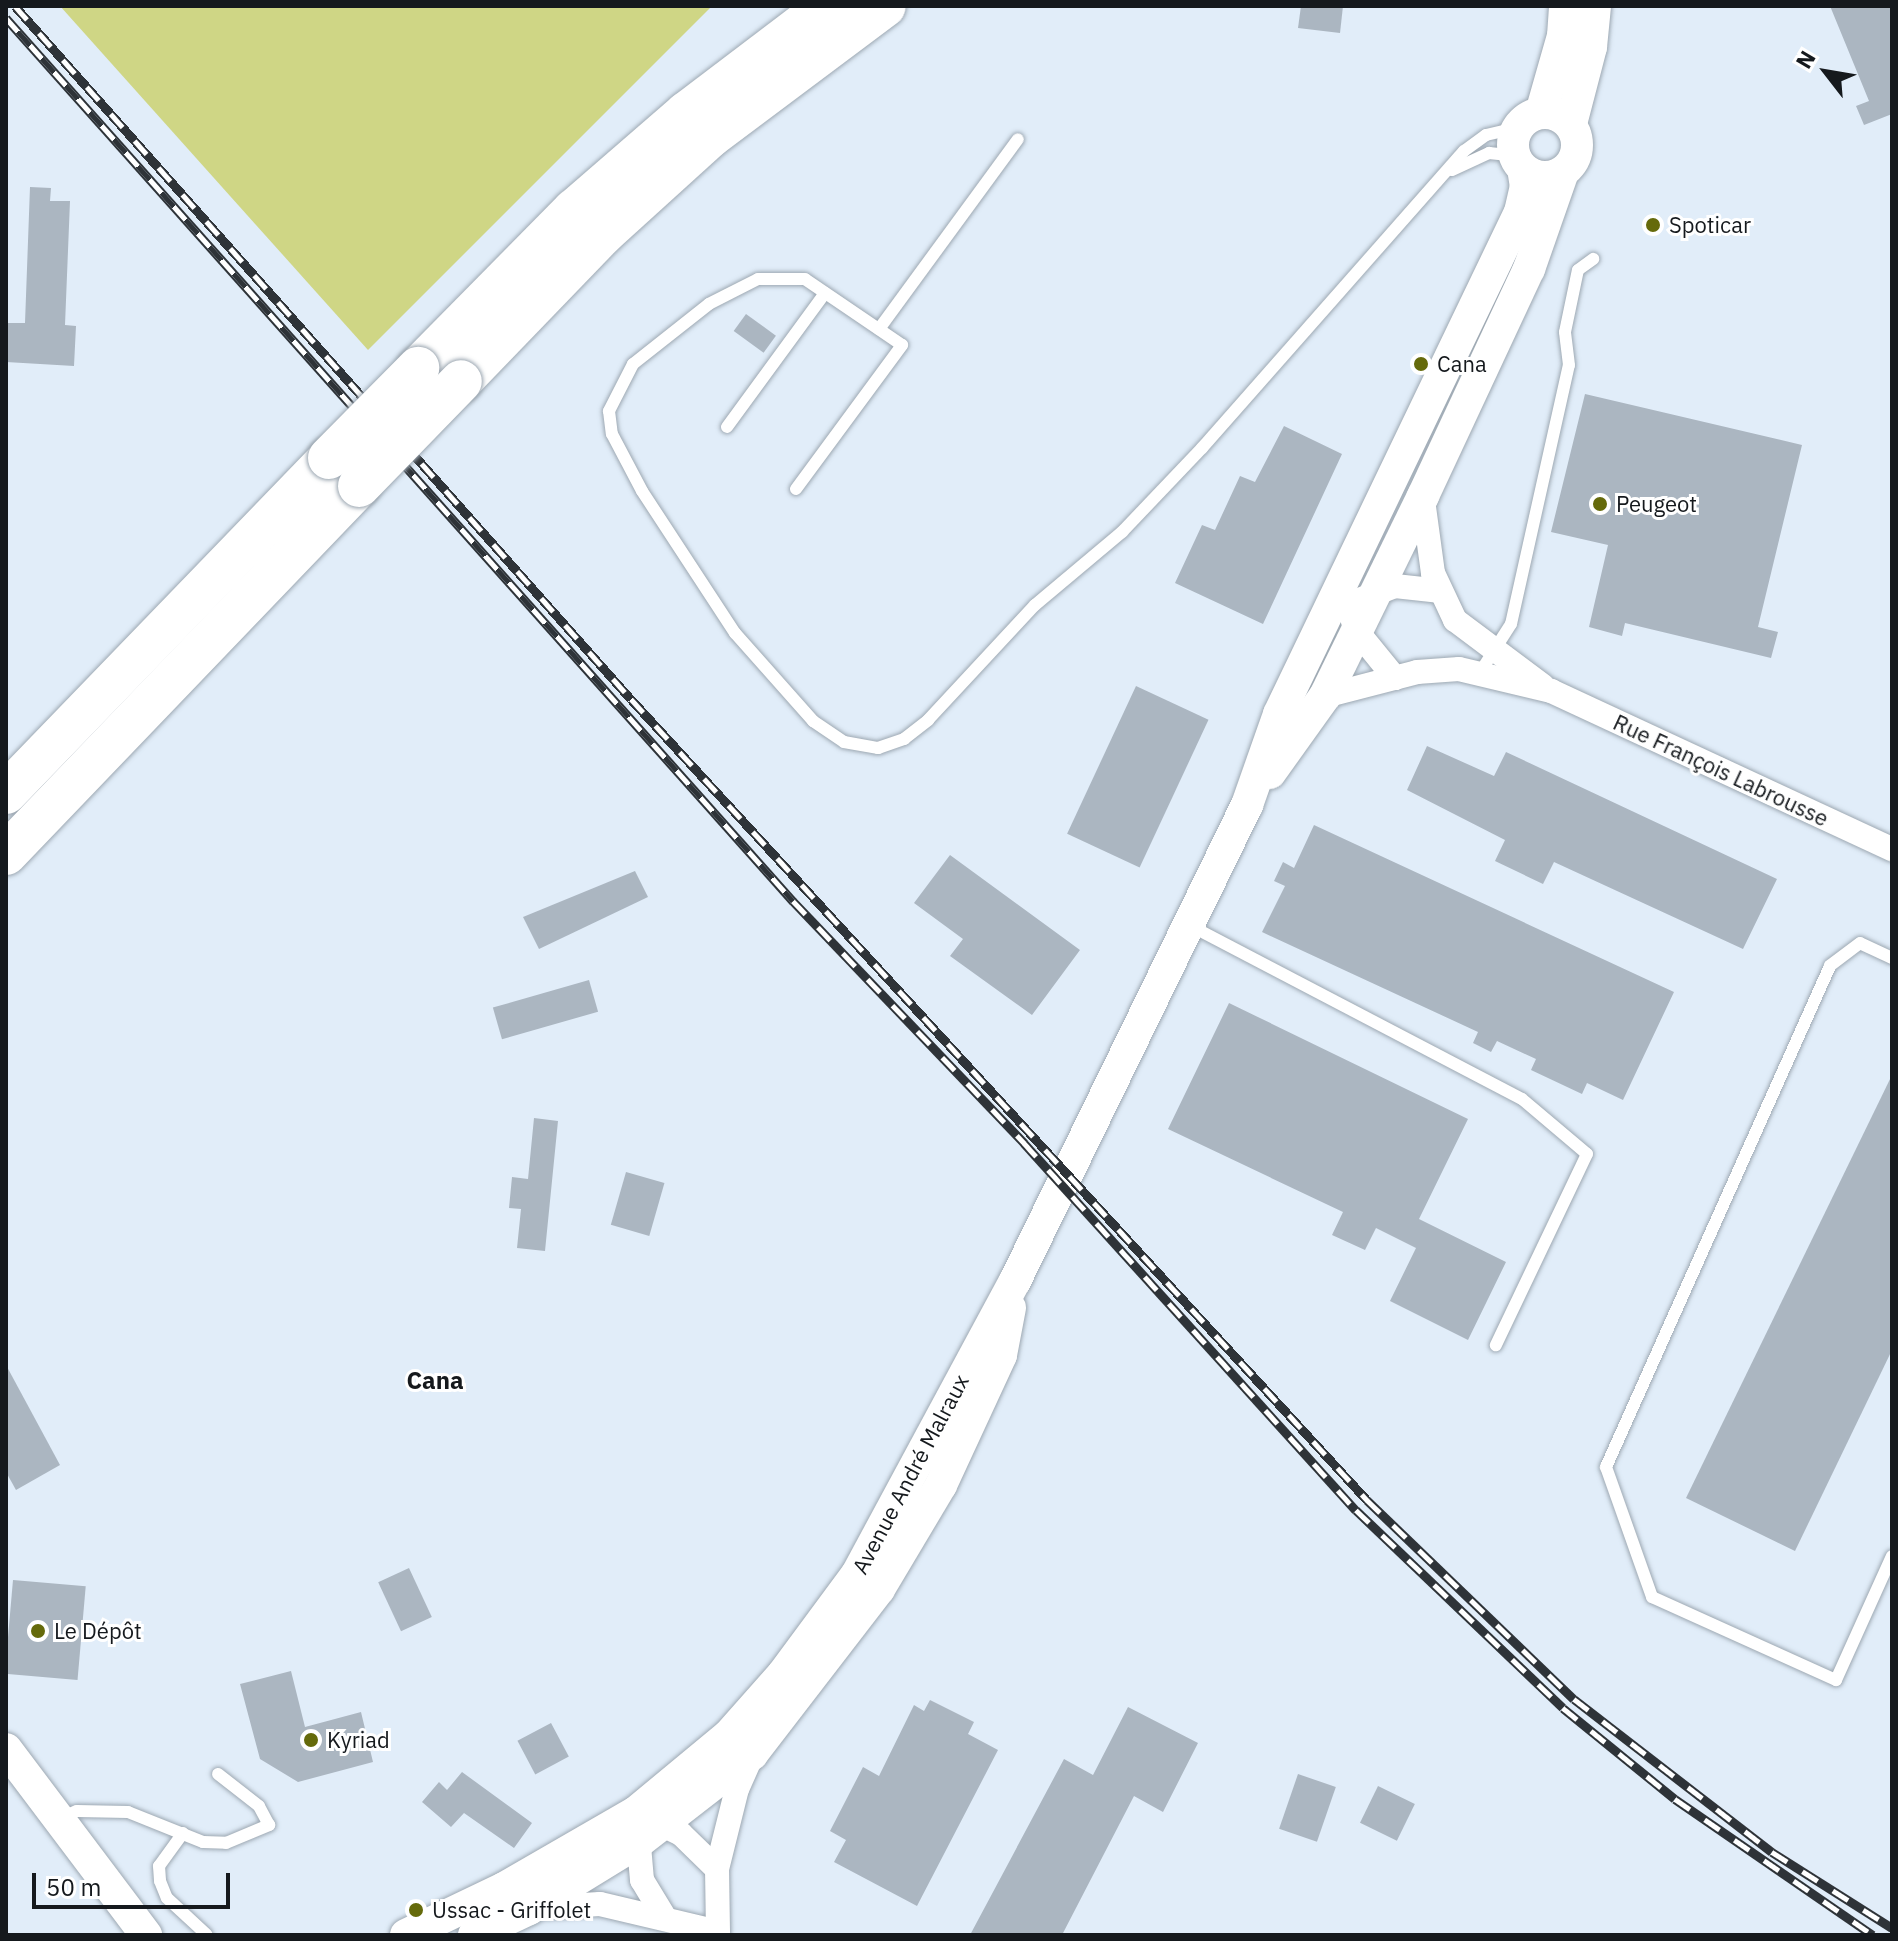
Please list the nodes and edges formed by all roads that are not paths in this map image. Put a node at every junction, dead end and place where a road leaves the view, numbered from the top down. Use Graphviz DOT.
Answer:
graph roads {
  1 [pos="827,6"];
  2 [pos="885,6"];
  3 [pos="1565,6"];
  4 [pos="1595,6"];
  5 [pos="1571,124"];
  6 [pos="1018,139"];
  7 [pos="1525,141"];
  8 [pos="1449,171"];
  9 [pos="1562,175"];
  10 [pos="1593,259"];
  11 [pos="825,293"];
  12 [pos="879,329"];
  13 [pos="727,427"];
  14 [pos="1404,459"];
  15 [pos="796,489"];
  16 [pos="1423,496"];
  17 [pos="1441,591"];
  18 [pos="1359,608"];
  19 [pos="1493,648"];
  20 [pos="1306,659"];
  21 [pos="1479,674"];
  22 [pos="1395,678"];
  23 [pos="1551,691"];
  24 [pos="1325,696"];
  25 [pos="6,793"];
  26 [pos="1247,805"];
  27 [pos="1892,849"];
  28 [pos="6,854"];
  29 [pos="1189,924"];
  30 [pos="1892,958"];
  31 [pos="1015,1281"];
  32 [pos="1496,1345"];
  33 [pos="1892,1556"];
  34 [pos="6,1749"];
  35 [pos="752,1754"];
  36 [pos="218,1774"];
  37 [pos="58,1819"];
  38 [pos="647,1826"];
  39 [pos="183,1833"];
  40 [pos="717,1869"];
  41 [pos="529,1909"];
  42 [pos="665,1918"];
  43 [pos="720,1933"];
  44 [pos="146,1935"];
  45 [pos="207,1935"];
  46 [pos="406,1935"];
  47 [pos="474,1935"];
  1 -- 25 [label="highway, bridge"];
  2 -- 28 [label="highway, bridge"];
  3 -- 7 [label="street, Avenue André Malraux"];
  4 -- 5 [label="street"];
  5 -- 7 [label="street"];
  5 -- 9 [label="street, Avenue André Malraux"];
  6 -- 12 [label="lane"];
  7 -- 8 [label="lane"];
  7 -- 8 [label="lane"];
  7 -- 9 [label="street"];
  7 -- 14 [label="street, Avenue André Malraux"];
  8 -- 11 [label="lane"];
  9 -- 16 [label="street, Avenue André Malraux"];
  10 -- 19 [label="lane"];
  11 -- 12 [label="lane"];
  11 -- 13 [label="lane"];
  12 -- 15 [label="lane"];
  14 -- 18 [label="street, Avenue André Malraux"];
  14 -- 20 [label="street, Avenue André Malraux"];
  16 -- 17 [label="street, Rue François Labrousse"];
  16 -- 18 [label="street, Avenue André Malraux"];
  17 -- 18 [label="street"];
  17 -- 19 [label="street, Rue François Labrousse"];
  18 -- 20 [label="street, Avenue André Malraux"];
  18 -- 22 [label="street"];
  18 -- 24 [label="street, Avenue André Malraux"];
  19 -- 21 [label="lane"];
  19 -- 23 [label="street, Rue François Labrousse"];
  20 -- 26 [label="street, Avenue André Malraux"];
  21 -- 22 [label="street, Rue François Labrousse"];
  21 -- 23 [label="street, Rue François Labrousse"];
  22 -- 24 [label="street, Rue François Labrousse"];
  23 -- 27 [label="street, Rue François Labrousse"];
  24 -- 26 [label="street, Avenue André Malraux"];
  26 -- 29 [label="street, Avenue André Malraux"];
  29 -- 31 [label="street, Avenue André Malraux"];
  29 -- 32 [label="lane"];
  30 -- 33 [label="lane"];
  31 -- 35 [label="street, Avenue André Malraux"];
  31 -- 38 [label="street, Avenue André Malraux"];
  34 -- 37 [label="street"];
  35 -- 38 [label="street, Avenue André Malraux"];
  35 -- 40 [label="street"];
  36 -- 39 [label="lane"];
  37 -- 39 [label="lane"];
  37 -- 44 [label="street"];
  38 -- 40 [label="street"];
  38 -- 41 [label="street, Avenue André Malraux"];
  38 -- 42 [label="street"];
  38 -- 46 [label="street, Avenue André Malraux"];
  39 -- 45 [label="lane"];
  40 -- 43 [label="street"];
  41 -- 42 [label="street"];
  41 -- 47 [label="street, Avenue André Malraux"];
  42 -- 43 [label="street"];
}
